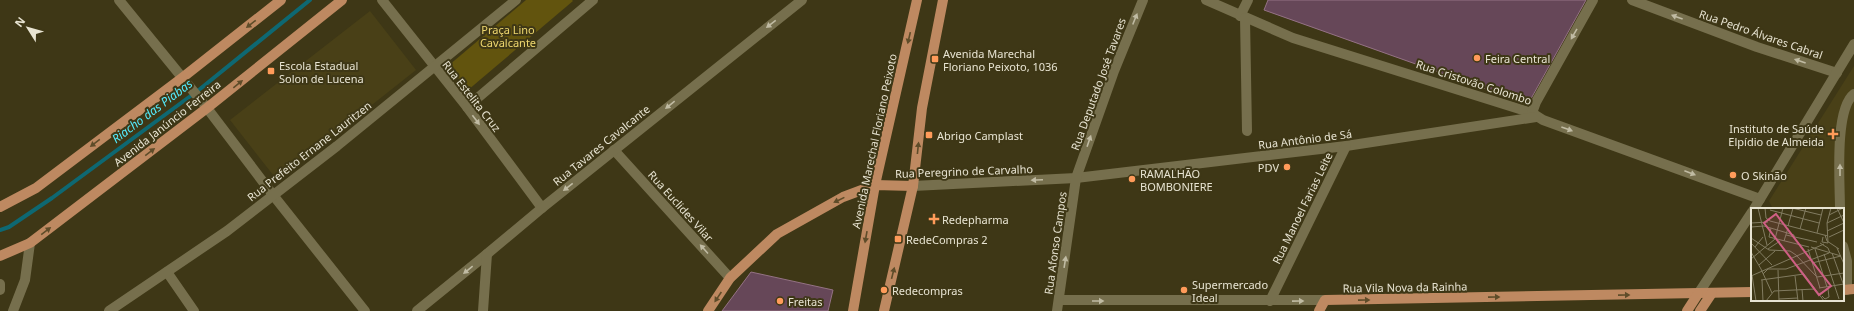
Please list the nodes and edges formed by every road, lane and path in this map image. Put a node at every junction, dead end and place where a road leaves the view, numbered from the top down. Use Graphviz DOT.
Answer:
graph roads {
  1 [pos="119,0"];
  2 [pos="281,0"];
  3 [pos="342,0"];
  4 [pos="382,0"];
  5 [pos="516,0"];
  6 [pos="802,0"];
  7 [pos="917,0"];
  8 [pos="943,0"];
  9 [pos="1143,0"];
  10 [pos="1206,0"];
  11 [pos="1248,0"];
  12 [pos="1593,0"];
  13 [pos="1632,0"];
  14 [pos="590,1"];
  15 [pos="1243,17"];
  16 [pos="1854,44"];
  17 [pos="434,67"];
  18 [pos="1837,73"];
  19 [pos="182,78"];
  20 [pos="1854,94"];
  21 [pos="467,107"];
  22 [pos="207,108"];
  23 [pos="1534,115"];
  24 [pos="1247,131"];
  25 [pos="1346,146"];
  26 [pos="614,150"];
  27 [pos="1076,178"];
  28 [pos="875,185"];
  29 [pos="913,186"];
  30 [pos="273,195"];
  31 [pos="1760,199"];
  32 [pos="0,207"];
  33 [pos="542,208"];
  34 [pos="1755,208"];
  35 [pos="1840,208"];
  36 [pos="1751,214"];
  37 [pos="30,243"];
  38 [pos="1844,250"];
  39 [pos="487,254"];
  40 [pos="0,256"];
  41 [pos="167,272"];
  42 [pos="730,278"];
  43 [pos="0,284"];
  44 [pos="1848,287"];
  45 [pos="0,290"];
  46 [pos="1751,292"];
  47 [pos="1712,293"];
  48 [pos="1698,294"];
  49 [pos="1059,300"];
  50 [pos="1325,300"];
  51 [pos="1270,301"];
  52 [pos="13,311"];
  53 [pos="109,311"];
  54 [pos="194,311"];
  55 [pos="365,311"];
  56 [pos="417,311"];
  57 [pos="483,311"];
  58 [pos="708,311"];
  59 [pos="853,311"];
  60 [pos="884,311"];
  61 [pos="1057,311"];
  62 [pos="1319,311"];
  63 [pos="1687,311"];
  64 [pos="1700,311"];
  1 -- 19 [label="street"];
  2 -- 19 [label="main road, one-way"];
  22 -- 3 [label="main road, Avenida Janúncio Ferreira, one-way"];
  4 -- 17 [label="street, Rua Estelita Cruz"];
  5 -- 17 [label="street, Rua Prefeito Ernane Lauritzen"];
  6 -- 26 [label="street, Rua Tavares Cavalcante, one-way"];
  7 -- 28 [label="main road, Avenida Marechal Floriano Peixoto, one-way"];
  29 -- 8 [label="main road, one-way"];
  27 -- 9 [label="street, Rua Deputado José Tavares, one-way"];
  10 -- 15 [label="street, Rua Cristovão Colombo"];
  11 -- 15 [label="street"];
  12 -- 23 [label="street, one-way"];
  18 -- 13 [label="street, Rua Pedro Álvares Cabral, one-way"];
  14 -- 21 [label="street"];
  15 -- 23 [label="street, Rua Cristovão Colombo"];
  15 -- 24 [label="street"];
  16 -- 18 [label="street"];
  17 -- 21 [label="street, Rua Estelita Cruz"];
  17 -- 30 [label="street, Rua Prefeito Ernane Lauritzen"];
  18 -- 31 [label="street"];
  19 -- 22 [label="street"];
  19 -- 32 [label="main road, one-way"];
  35 -- 20 [label="street, one-way"];
  21 -- 33 [label="street, Rua Estelita Cruz, one-way"];
  22 -- 30 [label="street"];
  37 -- 22 [label="main road, Avenida Janúncio Ferreira, one-way"];
  23 -- 25 [label="street, Rua Antônio de Sá"];
  23 -- 31 [label="street, Rua Cristovão Colombo, one-way"];
  25 -- 27 [label="street, Rua Antônio de Sá"];
  25 -- 51 [label="street, Rua Manoel Farias Leite"];
  26 -- 33 [label="street, Rua Tavares Cavalcante, one-way"];
  42 -- 26 [label="street, Rua Euclides Vilar, one-way"];
  27 -- 29 [label="street, Rua Peregrino de Carvalho, one-way"];
  49 -- 27 [label="street, Rua Afonso Campos, one-way"];
  28 -- 29 [label="main road, Rua Peregrino de Carvalho"];
  28 -- 42 [label="main road, Rua Peregrino de Carvalho, one-way"];
  28 -- 59 [label="main road, Avenida Marechal Floriano Peixoto, one-way"];
  60 -- 29 [label="main road, one-way"];
  30 -- 41 [label="street, Rua Prefeito Ernane Lauritzen"];
  30 -- 55 [label="street"];
  31 -- 34 [label="street"];
  33 -- 39 [label="street, Rua Tavares Cavalcante"];
  36 -- 48 [label="street"];
  37 -- 40 [label="main road, Avenida Janúncio Ferreira"];
  37 -- 52 [label="street"];
  38 -- 44 [label="street"];
  39 -- 56 [label="street, Rua Tavares Cavalcante, one-way"];
  39 -- 57 [label="street"];
  41 -- 53 [label="street, Rua Prefeito Ernane Lauritzen"];
  41 -- 54 [label="street"];
  42 -- 58 [label="main road, Rua Peregrino de Carvalho, one-way"];
  43 -- 45 [label="street"];
  46 -- 47 [label="main road, Rua Vila Nova da Rainha"];
  47 -- 48 [label="main road, Rua Vila Nova da Rainha"];
  47 -- 64 [label="main road"];
  50 -- 48 [label="main road, Rua Vila Nova da Rainha, one-way"];
  48 -- 63 [label="main road"];
  49 -- 51 [label="street, Rua Vila Nova da Rainha, one-way"];
  49 -- 61 [label="street, Rua Afonso Campos"];
  51 -- 50 [label="street, Rua Vila Nova da Rainha, one-way"];
  50 -- 62 [label="main road"];
}
